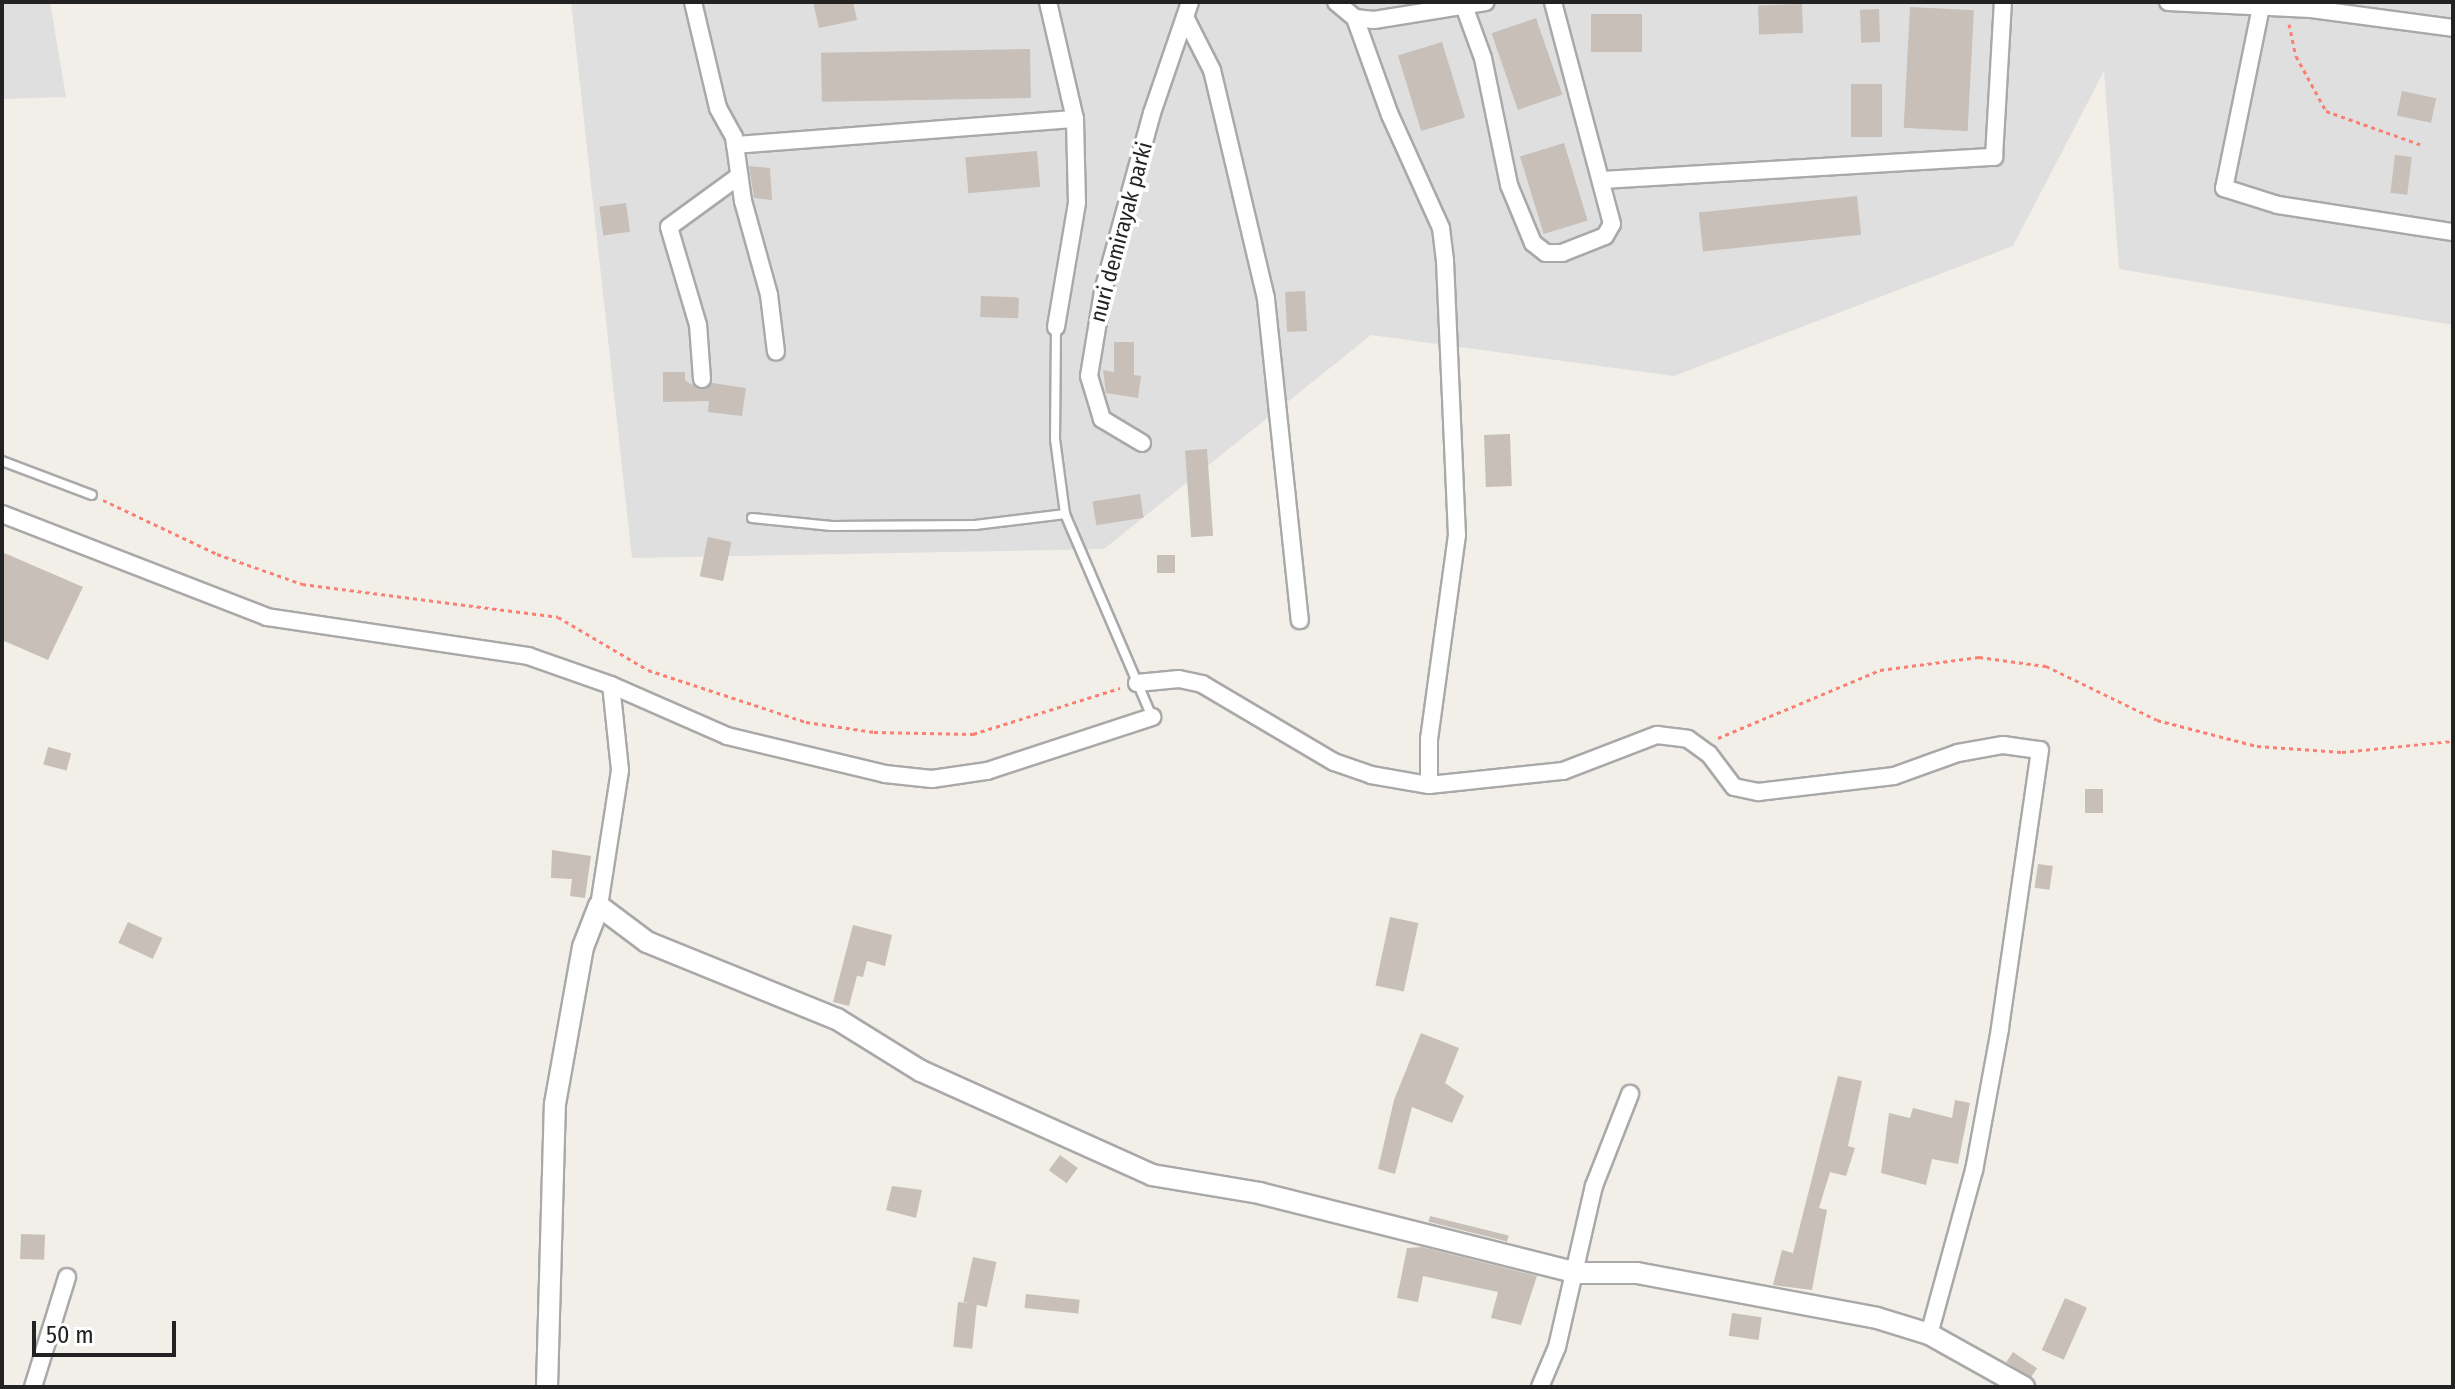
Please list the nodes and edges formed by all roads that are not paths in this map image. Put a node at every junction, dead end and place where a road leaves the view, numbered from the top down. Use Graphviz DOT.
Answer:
graph roads {
  1 [pos="693,2"];
  2 [pos="1048,2"];
  3 [pos="1336,2"];
  4 [pos="1486,2"];
  5 [pos="1553,2"];
  6 [pos="2003,2"];
  7 [pos="2168,2"];
  8 [pos="2189,4"];
  9 [pos="1464,6"];
  10 [pos="2261,6"];
  11 [pos="1430,8"];
  12 [pos="1188,10"];
  13 [pos="1355,18"];
  14 [pos="2453,28"];
  15 [pos="1075,119"];
  16 [pos="735,145"];
  17 [pos="739,176"];
  18 [pos="1602,180"];
  19 [pos="2453,232"];
  20 [pos="1056,327"];
  21 [pos="776,352"];
  22 [pos="702,379"];
  23 [pos="1142,443"];
  24 [pos="2,461"];
  25 [pos="92,495"];
  26 [pos="2,514"];
  27 [pos="1065,514"];
  28 [pos="752,518"];
  29 [pos="1300,620"];
  30 [pos="1137,683"];
  31 [pos="611,685"];
  32 [pos="1152,717"];
  33 [pos="1429,785"];
  34 [pos="599,906"];
  35 [pos="1630,1094"];
  36 [pos="1577,1273"];
  37 [pos="67,1277"];
  38 [pos="1929,1334"];
  39 [pos="33,1387"];
  40 [pos="547,1387"];
  41 [pos="1540,1387"];
  42 [pos="2024,1387"];
  1 -- 16 [label="street"];
  2 -- 15 [label="street"];
  3 -- 13 [label="street"];
  4 -- 9 [label="street"];
  5 -- 18 [label="street"];
  6 -- 18 [label="street"];
  7 -- 8 [label="street"];
  8 -- 10 [label="street"];
  9 -- 11 [label="street"];
  9 -- 18 [label="street"];
  10 -- 14 [label="street"];
  10 -- 19 [label="street"];
  11 -- 13 [label="street"];
  12 -- 23 [label="street, nuri demirayak parki"];
  12 -- 29 [label="street"];
  13 -- 33 [label="street"];
  15 -- 16 [label="street"];
  15 -- 20 [label="street"];
  16 -- 17 [label="street"];
  17 -- 21 [label="street"];
  17 -- 22 [label="street"];
  20 -- 27 [label="lane"];
  24 -- 25 [label="lane"];
  26 -- 31 [label="street"];
  27 -- 28 [label="lane"];
  27 -- 30 [label="lane"];
  30 -- 32 [label="lane"];
  30 -- 33 [label="street"];
  31 -- 32 [label="street"];
  31 -- 34 [label="street"];
  33 -- 38 [label="street"];
  34 -- 36 [label="street"];
  34 -- 40 [label="street"];
  35 -- 36 [label="street"];
  36 -- 38 [label="street"];
  36 -- 41 [label="street"];
  37 -- 39 [label="street"];
  38 -- 42 [label="street"];
}
